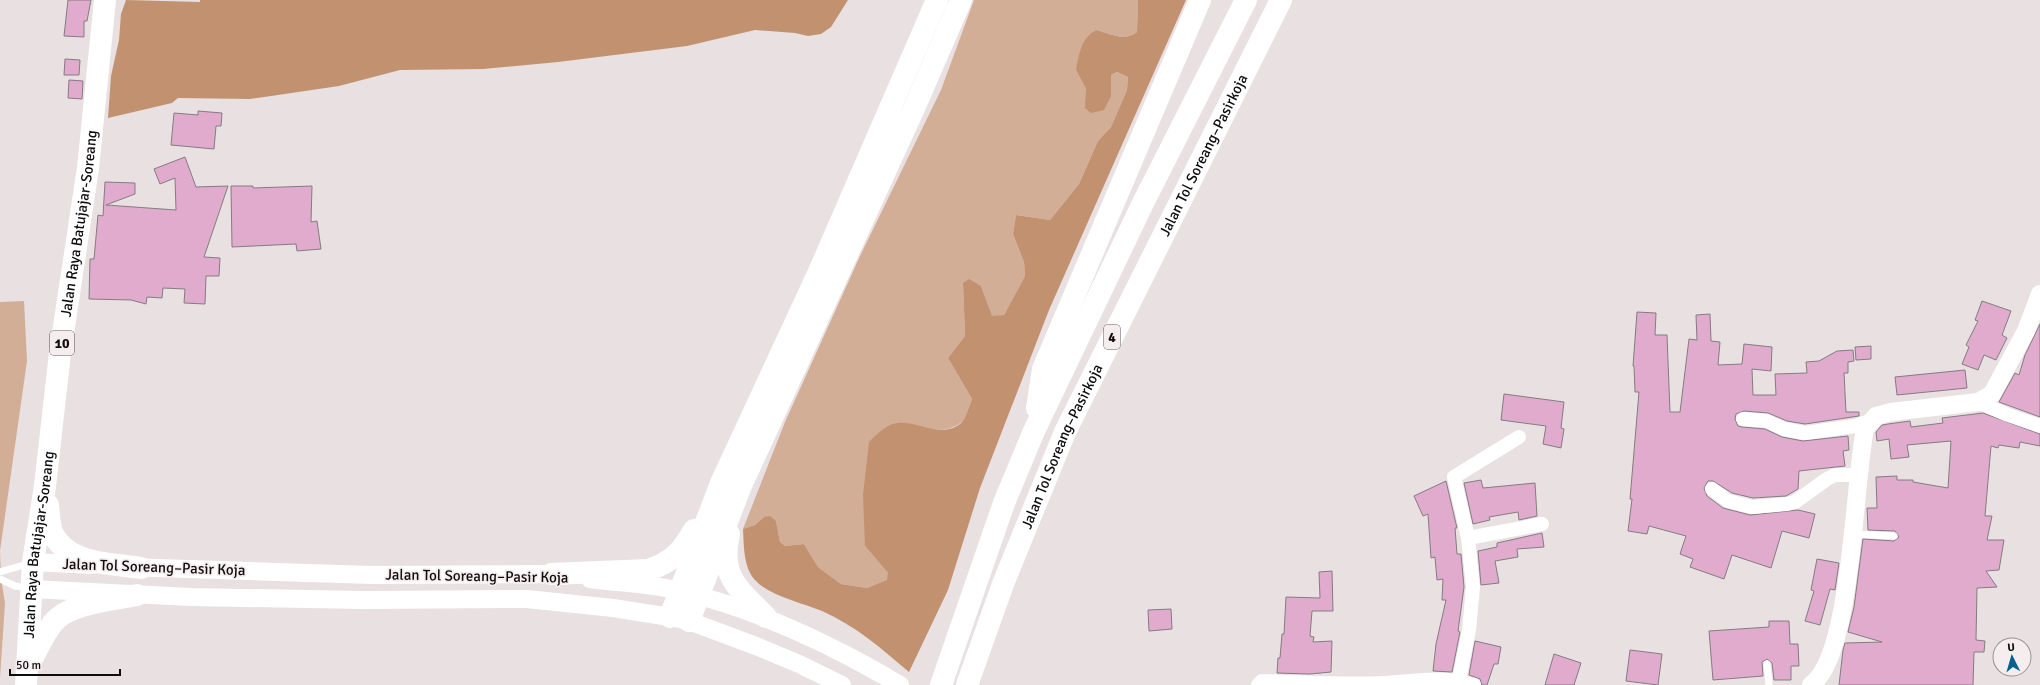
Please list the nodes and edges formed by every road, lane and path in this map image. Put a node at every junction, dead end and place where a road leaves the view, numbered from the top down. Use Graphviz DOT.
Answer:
graph roads {
  1 [pos="106,0"];
  2 [pos="937,0"];
  3 [pos="961,0"];
  4 [pos="1200,0"];
  5 [pos="1246,0"];
  6 [pos="1281,0"];
  7 [pos="2040,294"];
  8 [pos="1978,402"];
  9 [pos="1743,419"];
  10 [pos="1870,422"];
  11 [pos="2040,426"];
  12 [pos="1034,431"];
  13 [pos="1519,436"];
  14 [pos="1860,475"];
  15 [pos="45,486"];
  16 [pos="730,486"];
  17 [pos="1712,489"];
  18 [pos="1542,524"];
  19 [pos="1853,534"];
  20 [pos="1894,536"];
  21 [pos="1468,538"];
  22 [pos="33,562"];
  23 [pos="141,568"];
  24 [pos="0,572"];
  25 [pos="551,574"];
  26 [pos="0,579"];
  27 [pos="31,589"];
  28 [pos="688,593"];
  29 [pos="137,595"];
  30 [pos="766,617"];
  31 [pos="679,619"];
  32 [pos="1767,664"];
  33 [pos="26,677"];
  34 [pos="1459,680"];
  35 [pos="842,685"];
  36 [pos="900,685"];
  37 [pos="941,685"];
  38 [pos="967,685"];
  39 [pos="1258,685"];
  40 [pos="1474,685"];
  41 [pos="1769,685"];
  42 [pos="1811,685"];
  1 -- 15 [label="highway, Jalan Raya Batujajar-Soreang / 10"];
  2 -- 16 [label="highway"];
  3 -- 16 [label="highway"];
  4 -- 12 [label="highway"];
  5 -- 12 [label="highway, Jalan Tol Soreang–Pasirkoja / 4"];
  6 -- 38 [label="highway, Jalan Tol Soreang–Pasirkoja / 4"];
  7 -- 8 [label="street"];
  8 -- 10 [label="street"];
  8 -- 11 [label="street"];
  9 -- 10 [label="street"];
  10 -- 14 [label="street"];
  12 -- 37 [label="highway, Jalan Tol Soreang–Pasirkoja / 4"];
  13 -- 21 [label="street"];
  14 -- 17 [label="street"];
  14 -- 19 [label="street"];
  15 -- 22 [label="highway, Jalan Raya Batujajar-Soreang / 10"];
  15 -- 23 [label="highway"];
  16 -- 25 [label="highway"];
  16 -- 28 [label="highway"];
  16 -- 30 [label="highway"];
  18 -- 21 [label="street"];
  19 -- 20 [label="lane"];
  19 -- 42 [label="street"];
  21 -- 34 [label="street"];
  22 -- 23 [label="street, Jalan Tol Soreang–Pasir Koja"];
  22 -- 24 [label="lane"];
  22 -- 27 [label="highway, Jalan Raya Batujajar-Soreang / 10"];
  23 -- 25 [label="street, Jalan Tol Soreang–Pasir Koja"];
  25 -- 28 [label="street, Jalan Tol Soreang–Pasir Koja"];
  26 -- 27 [label="lane"];
  27 -- 29 [label="street, Jalan Tol Soreang–Pasir Koja"];
  27 -- 33 [label="highway, Jalan Raya Batujajar-Soreang / 10"];
  28 -- 30 [label="street, Jalan Tol Soreang–Pasir Koja"];
  28 -- 31 [label="highway"];
  29 -- 31 [label="street, Jalan Tol Soreang–Pasir Koja"];
  29 -- 33 [label="highway"];
  30 -- 36 [label="street, Jalan Tol Soreang–Pasir Koja"];
  31 -- 35 [label="street, Jalan Tol Soreang–Pasir Koja"];
  32 -- 41 [label="lane"];
  34 -- 39 [label="street"];
  34 -- 40 [label="street"];
}
